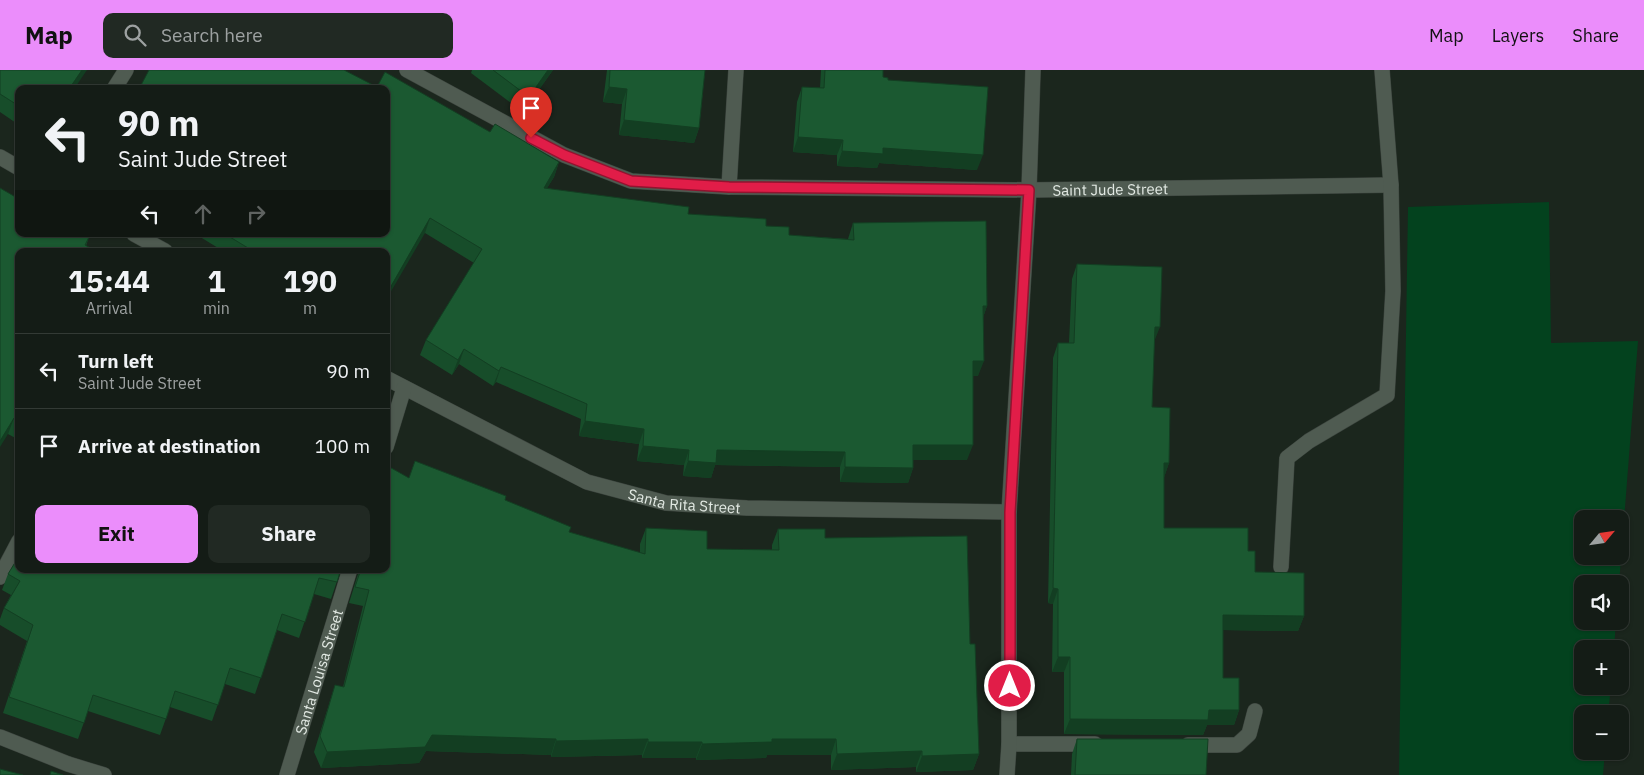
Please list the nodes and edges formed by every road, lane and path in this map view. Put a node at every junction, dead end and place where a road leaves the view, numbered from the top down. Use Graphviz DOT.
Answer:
graph roads {
  1 [pos="126,70"];
  2 [pos="407,70"];
  3 [pos="736,70"];
  4 [pos="1033,70"];
  5 [pos="1382,70"];
  6 [pos="117,85"];
  7 [pos="0,157"];
  8 [pos="15,166"];
  9 [pos="1391,186"];
  10 [pos="729,187"];
  11 [pos="1029,190"];
  12 [pos="139,237"];
  13 [pos="160,248"];
  14 [pos="390,380"];
  15 [pos="404,388"];
  16 [pos="390,434"];
  17 [pos="1010,512"];
  18 [pos="15,549"];
  19 [pos="1281,567"];
  20 [pos="349,573"];
  21 [pos="0,577"];
  22 [pos="1255,711"];
  23 [pos="0,737"];
  24 [pos="1010,744"];
  25 [pos="1108,744"];
  26 [pos="1178,745"];
  27 [pos="104,775"];
  28 [pos="287,775"];
  29 [pos="1007,775"];
  1 -- 6 [label="street"];
  2 -- 10 [label="street, Saint Jude Street"];
  3 -- 10 [label="street"];
  4 -- 11 [label="street"];
  5 -- 9 [label="street"];
  7 -- 8 [label="street"];
  9 -- 11 [label="street, Saint Jude Street"];
  9 -- 19 [label="street"];
  10 -- 11 [label="street, Saint Jude Street"];
  11 -- 17 [label="street"];
  12 -- 13 [label="street"];
  14 -- 15 [label="street, Santa Rita Street"];
  15 -- 16 [label="street"];
  15 -- 17 [label="street, Santa Rita Street"];
  17 -- 24 [label="street"];
  18 -- 21 [label="street"];
  20 -- 28 [label="street, Santa Louisa Street"];
  22 -- 26 [label="street"];
  23 -- 27 [label="street"];
  24 -- 25 [label="street"];
  24 -- 29 [label="street"];
}
